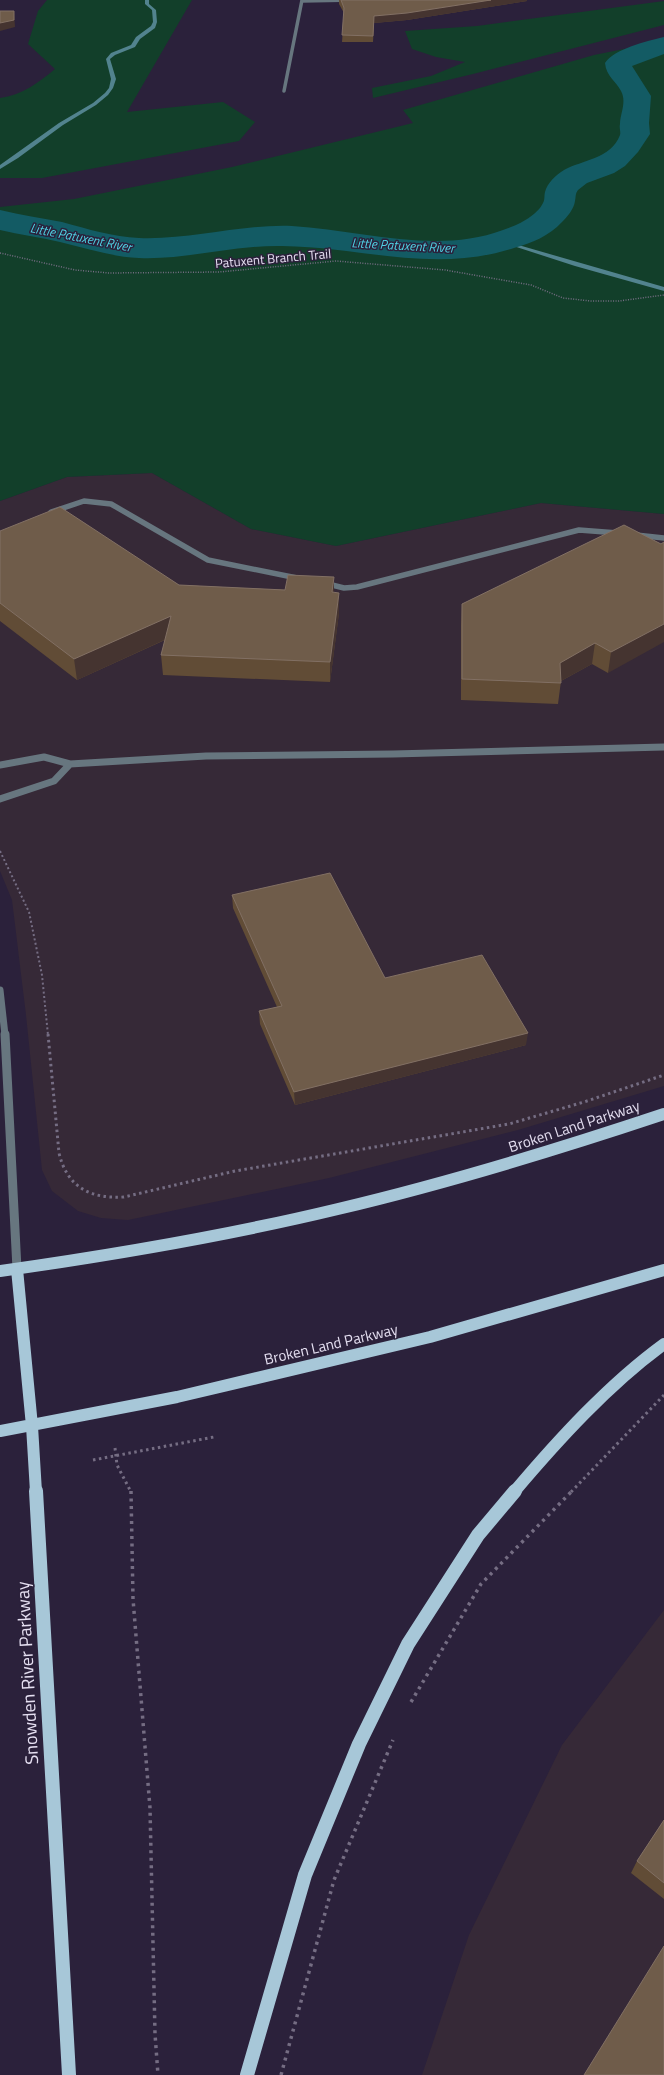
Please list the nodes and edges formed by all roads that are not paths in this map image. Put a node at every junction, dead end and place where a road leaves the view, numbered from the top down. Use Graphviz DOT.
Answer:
graph roads {
  1 [pos="302,0"];
  2 [pos="354,0"];
  3 [pos="284,91"];
  4 [pos="41,515"];
  5 [pos="664,538"];
  6 [pos="306,580"];
  7 [pos="314,581"];
  8 [pos="664,747"];
  9 [pos="70,764"];
  10 [pos="0,765"];
  11 [pos="0,799"];
  12 [pos="0,990"];
  13 [pos="664,1114"];
  14 [pos="17,1269"];
  15 [pos="664,1270"];
  16 [pos="0,1272"];
  17 [pos="664,1344"];
  18 [pos="32,1426"];
  19 [pos="0,1431"];
  20 [pos="69,2075"];
  21 [pos="247,2075"];
  1 -- 2 [label="street"];
  1 -- 3 [label="street"];
  4 -- 6 [label="street"];
  5 -- 7 [label="street"];
  8 -- 9 [label="street"];
  9 -- 10 [label="street"];
  9 -- 11 [label="street"];
  12 -- 14 [label="street"];
  13 -- 14 [label="main road, Broken Land Parkway"];
  14 -- 16 [label="main road, Broken Land Parkway"];
  14 -- 18 [label="main road, Snowden River Parkway"];
  15 -- 18 [label="main road, Broken Land Parkway"];
  17 -- 21 [label="main road"];
  18 -- 19 [label="main road, Broken Land Parkway"];
  18 -- 20 [label="main road, Snowden River Parkway"];
}
